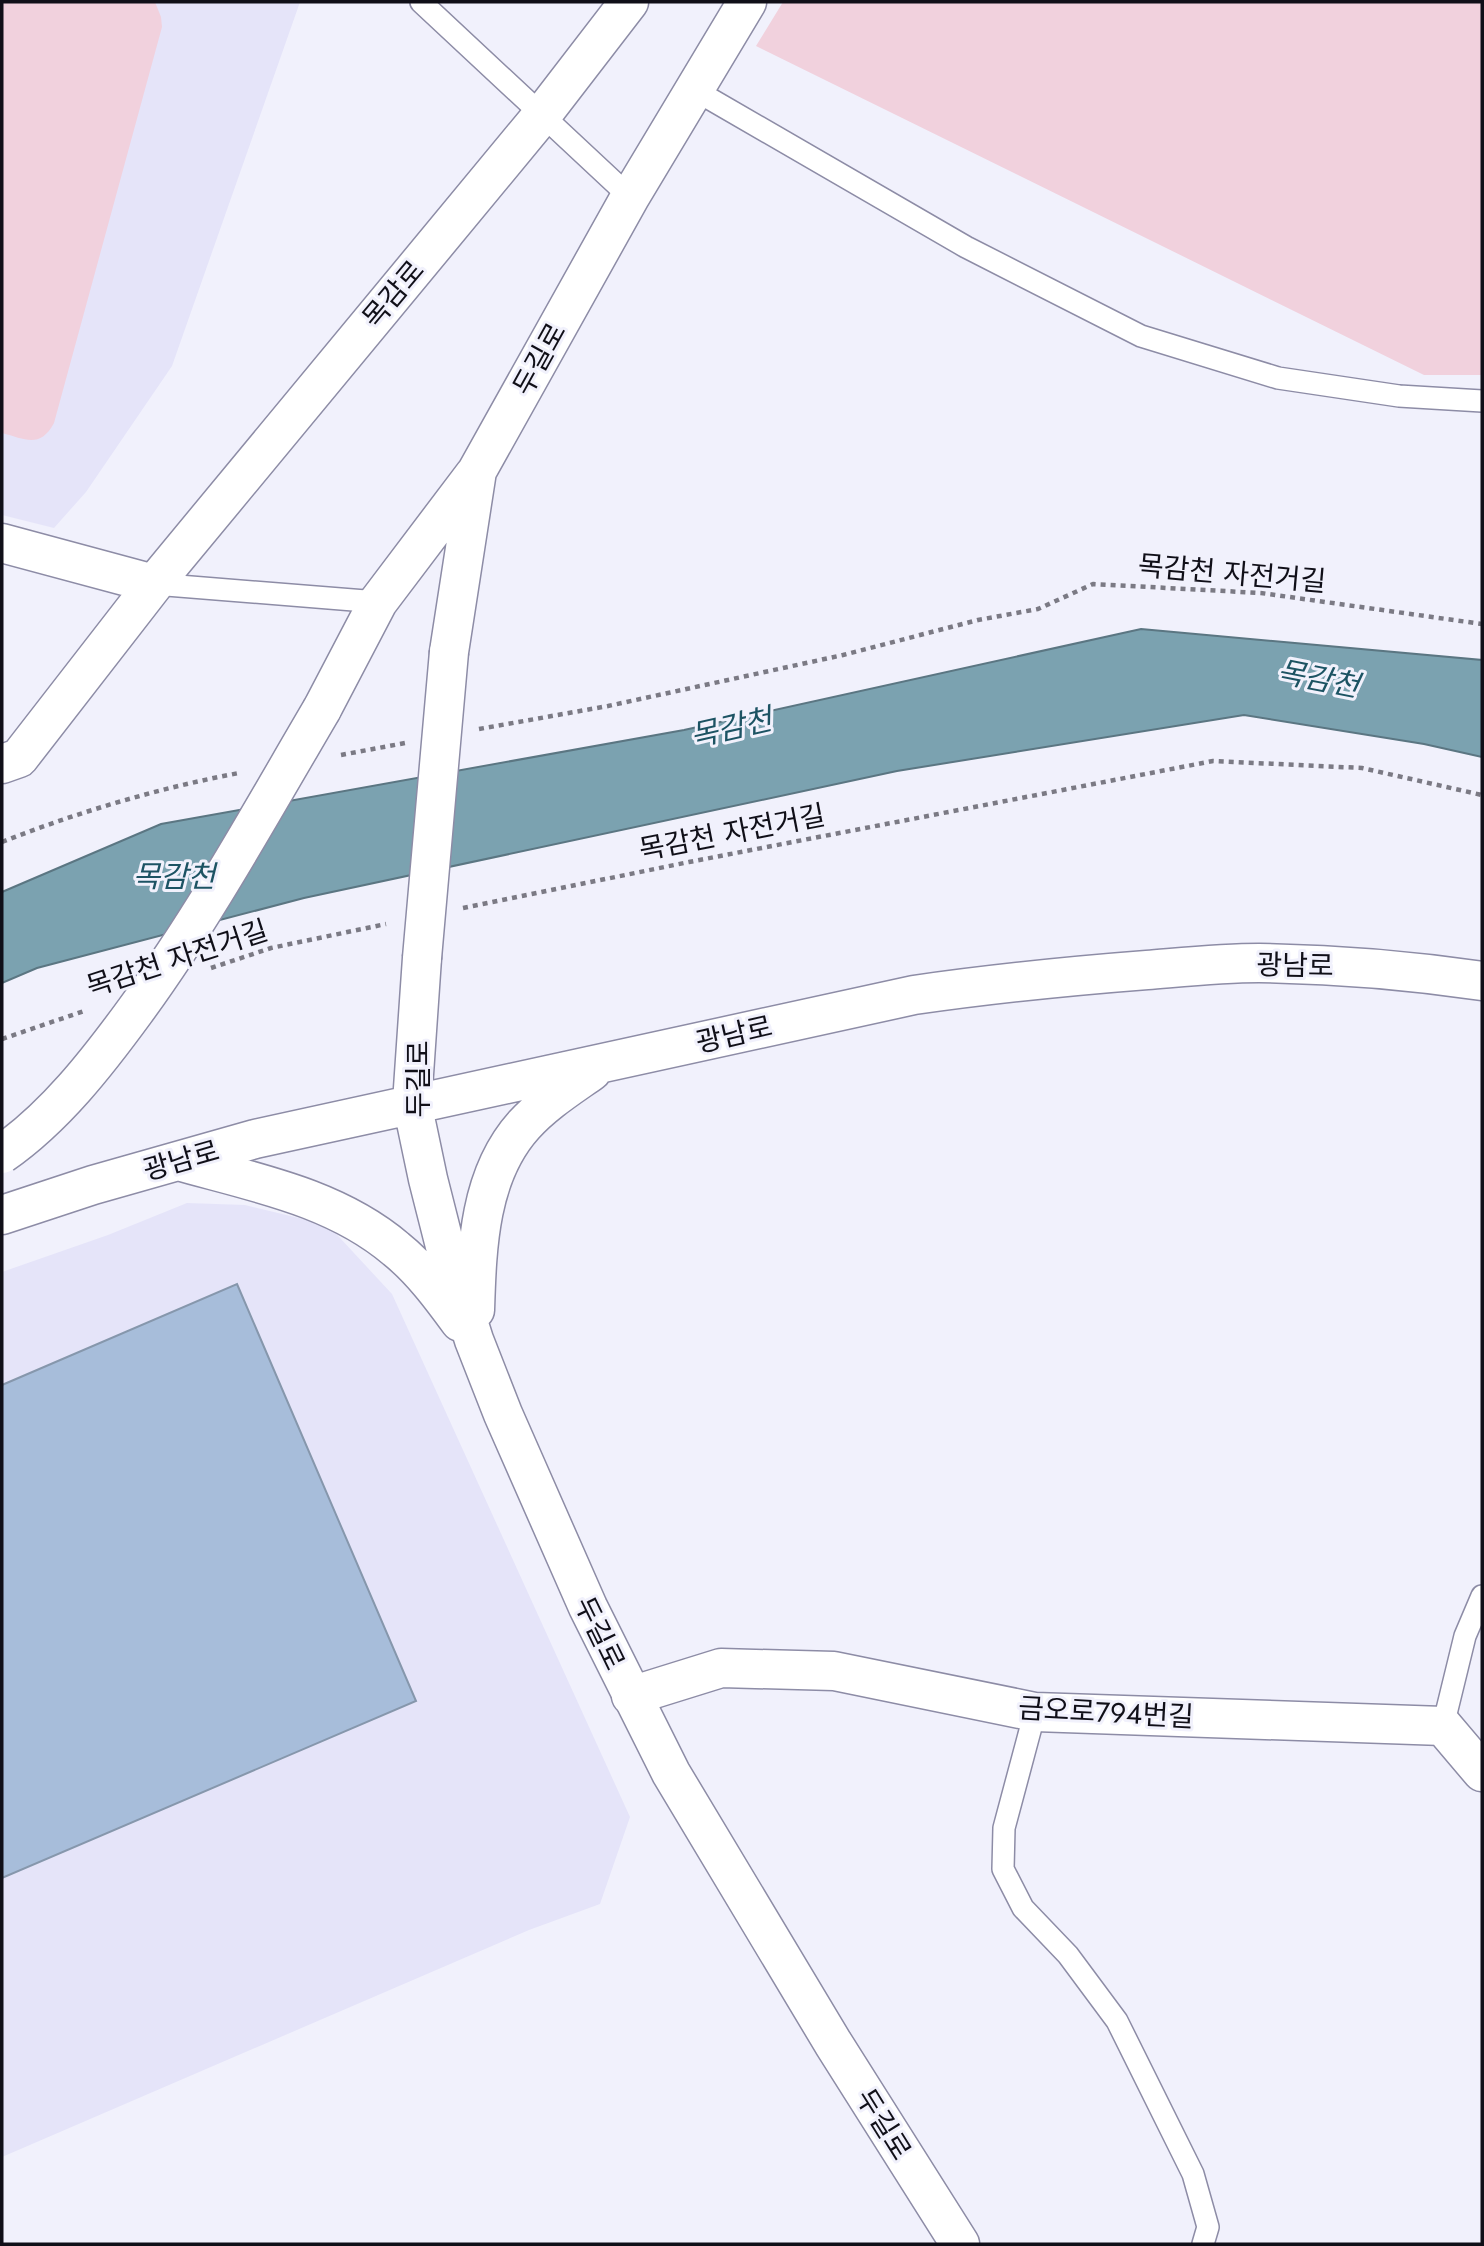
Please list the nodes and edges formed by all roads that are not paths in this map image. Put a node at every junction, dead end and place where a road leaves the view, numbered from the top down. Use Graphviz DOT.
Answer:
graph roads {
  1 [pos="421,2"];
  2 [pos="629,2"];
  3 [pos="747,2"];
  4 [pos="693,89"];
  5 [pos="542,115"];
  6 [pos="630,197"];
  7 [pos="1482,401"];
  8 [pos="477,471"];
  9 [pos="2,543"];
  10 [pos="153,584"];
  11 [pos="378,602"];
  12 [pos="2,764"];
  13 [pos="1482,981"];
  14 [pos="604,1063"];
  15 [pos="412,1103"];
  16 [pos="2,1154"];
  17 [pos="178,1161"];
  18 [pos="2,1215"];
  19 [pos="474,1340"];
  20 [pos="1482,1596"];
  21 [pos="631,1696"];
  22 [pos="1035,1713"];
  23 [pos="1443,1726"];
  24 [pos="1482,1772"];
  25 [pos="960,2244"];
  26 [pos="1203,2244"];
  1 -- 5 [label="lane"];
  2 -- 5 [label="street, 목감로"];
  3 -- 4 [label="street, 두길로"];
  4 -- 6 [label="street, 두길로"];
  4 -- 7 [label="lane"];
  5 -- 6 [label="lane"];
  5 -- 10 [label="street, 목감로"];
  6 -- 8 [label="street, 두길로"];
  8 -- 11 [label="street"];
  8 -- 15 [label="street, 두길로, bridge"];
  9 -- 10 [label="street"];
  10 -- 11 [label="lane"];
  10 -- 12 [label="street, 목감로"];
  11 -- 16 [label="street, bridge"];
  13 -- 14 [label="street, 광남로"];
  14 -- 15 [label="street, 광남로"];
  14 -- 19 [label="street"];
  15 -- 17 [label="street, 광남로"];
  15 -- 19 [label="street, 두길로"];
  17 -- 18 [label="street, 광남로"];
  17 -- 19 [label="street"];
  19 -- 21 [label="street, 두길로"];
  20 -- 23 [label="lane"];
  21 -- 22 [label="street, 금오로794번길"];
  21 -- 25 [label="street, 두길로"];
  22 -- 23 [label="street, 금오로794번길"];
  22 -- 26 [label="lane"];
  23 -- 24 [label="street"];
}
